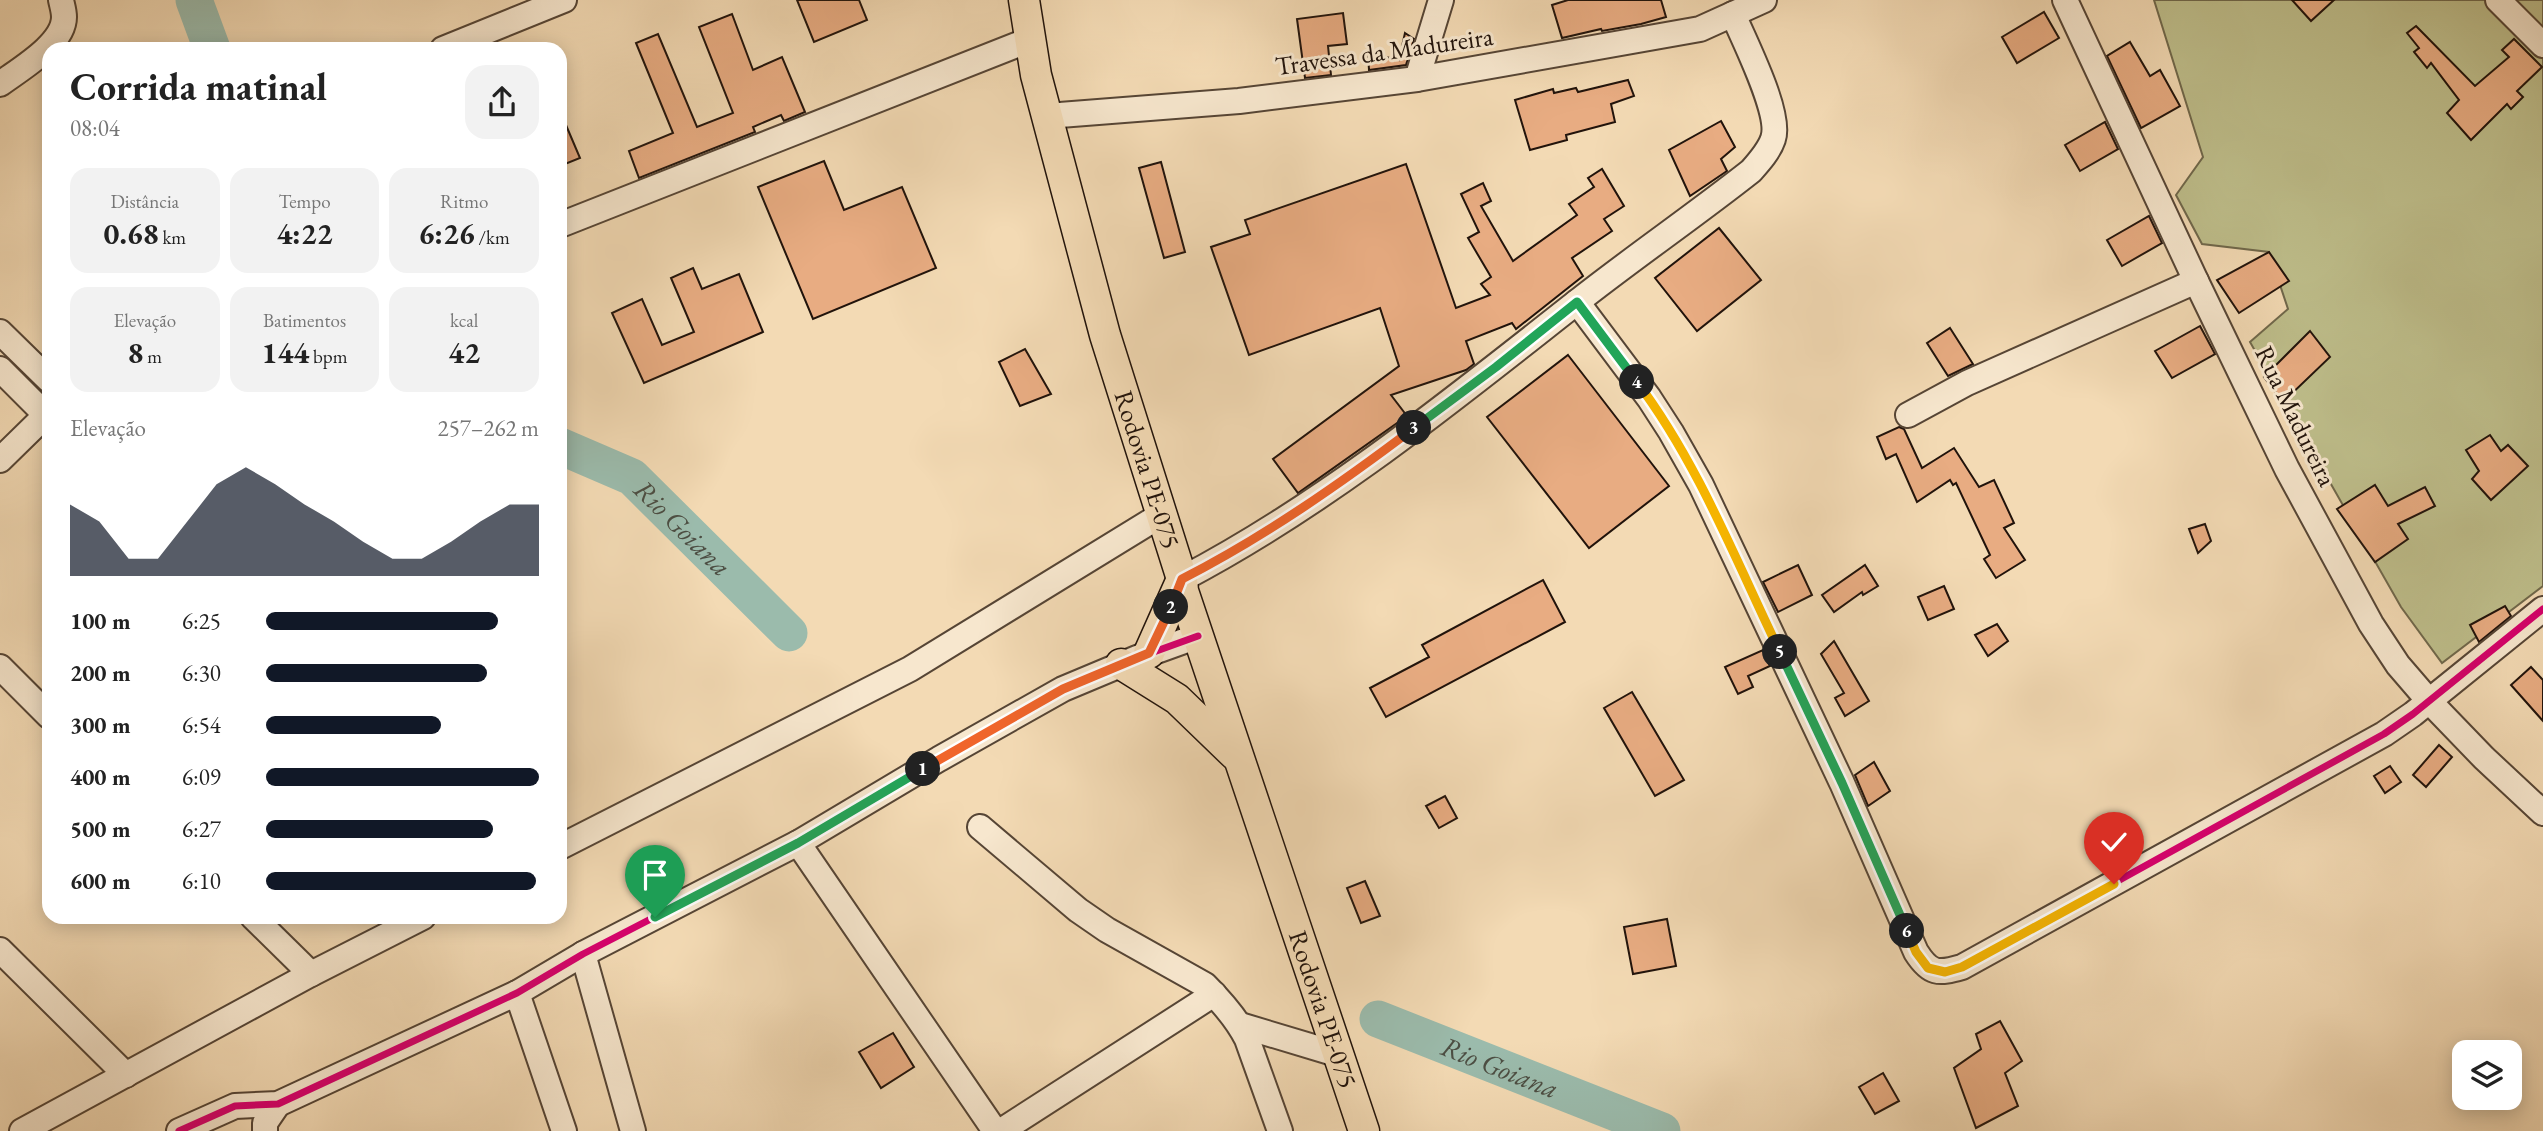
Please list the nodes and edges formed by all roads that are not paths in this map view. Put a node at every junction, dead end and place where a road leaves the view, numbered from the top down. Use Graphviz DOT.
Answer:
graph roads {
  1 [pos="61,0"];
  2 [pos="564,0"];
  3 [pos="1024,0"];
  4 [pos="1441,0"];
  5 [pos="2065,0"];
  6 [pos="2498,0"];
  7 [pos="1747,6"];
  8 [pos="1029,40"];
  9 [pos="53,42"];
  10 [pos="460,42"];
  11 [pos="2543,46"];
  12 [pos="42,51"];
  13 [pos="1417,79"];
  14 [pos="0,84"];
  15 [pos="1047,116"];
  16 [pos="567,222"];
  17 [pos="2196,281"];
  18 [pos="1577,302"];
  19 [pos="0,332"];
  20 [pos="0,369"];
  21 [pos="42,373"];
  22 [pos="42,411"];
  23 [pos="1908,415"];
  24 [pos="42,422"];
  25 [pos="0,460"];
  26 [pos="1161,515"];
  27 [pos="1182,579"];
  28 [pos="2543,609"];
  29 [pos="1198,636"];
  30 [pos="1149,653"];
  31 [pos="1121,664"];
  32 [pos="0,667"];
  33 [pos="2429,701"];
  34 [pos="42,709"];
  35 [pos="1240,760"];
  36 [pos="2543,813"];
  37 [pos="980,827"];
  38 [pos="567,843"];
  39 [pos="798,843"];
  40 [pos="260,924"];
  41 [pos="409,924"];
  42 [pos="0,950"];
  43 [pos="583,954"];
  44 [pos="311,974"];
  45 [pos="517,993"];
  46 [pos="1214,994"];
  47 [pos="1240,1026"];
  48 [pos="1340,1055"];
  49 [pos="126,1075"];
  50 [pos="278,1104"];
  51 [pos="22,1131"];
  52 [pos="178,1131"];
  53 [pos="265,1131"];
  54 [pos="564,1131"];
  55 [pos="633,1131"];
  56 [pos="995,1131"];
  57 [pos="1002,1131"];
  58 [pos="1280,1131"];
  59 [pos="1364,1131"];
  1 -- 9 [label="street"];
  2 -- 10 [label="street"];
  3 -- 8 [label="main road, Rodovia PE-075"];
  4 -- 13 [label="street"];
  5 -- 17 [label="street, Rua Madureira"];
  6 -- 11 [label="street"];
  7 -- 13 [label="street, Travessa da Madureira"];
  7 -- 18 [label="street"];
  8 -- 15 [label="main road, Rodovia PE-075"];
  8 -- 16 [label="street"];
  12 -- 14 [label="street"];
  13 -- 15 [label="street, Travessa da Madureira"];
  15 -- 26 [label="main road, Rodovia PE-075"];
  17 -- 23 [label="street"];
  17 -- 33 [label="street, Rua Madureira"];
  18 -- 27 [label="street"];
  18 -- 33 [label="street"];
  19 -- 21 [label="street"];
  20 -- 22 [label="street"];
  24 -- 25 [label="street"];
  26 -- 27 [label="main road, Rodovia PE-075"];
  26 -- 38 [label="street"];
  27 -- 29 [label="main road, Rodovia PE-075"];
  27 -- 30 [label="main road"];
  28 -- 33 [label="street"];
  29 -- 30 [label="street"];
  29 -- 35 [label="main road, Rodovia PE-075"];
  30 -- 31 [label="street"];
  31 -- 35 [label="main road"];
  31 -- 39 [label="street"];
  32 -- 34 [label="street"];
  33 -- 36 [label="street, Rua Madureira"];
  35 -- 48 [label="main road, Rodovia PE-075"];
  37 -- 46 [label="street"];
  39 -- 43 [label="street"];
  39 -- 56 [label="street"];
  40 -- 44 [label="street"];
  41 -- 44 [label="street"];
  42 -- 49 [label="street"];
  43 -- 45 [label="street"];
  43 -- 55 [label="street"];
  44 -- 49 [label="street"];
  45 -- 50 [label="street"];
  45 -- 54 [label="street"];
  46 -- 47 [label="street"];
  46 -- 57 [label="street"];
  47 -- 48 [label="street"];
  47 -- 58 [label="street"];
  48 -- 59 [label="main road, Rodovia PE-075"];
  49 -- 51 [label="street"];
  50 -- 52 [label="street"];
  50 -- 53 [label="street"];
}
